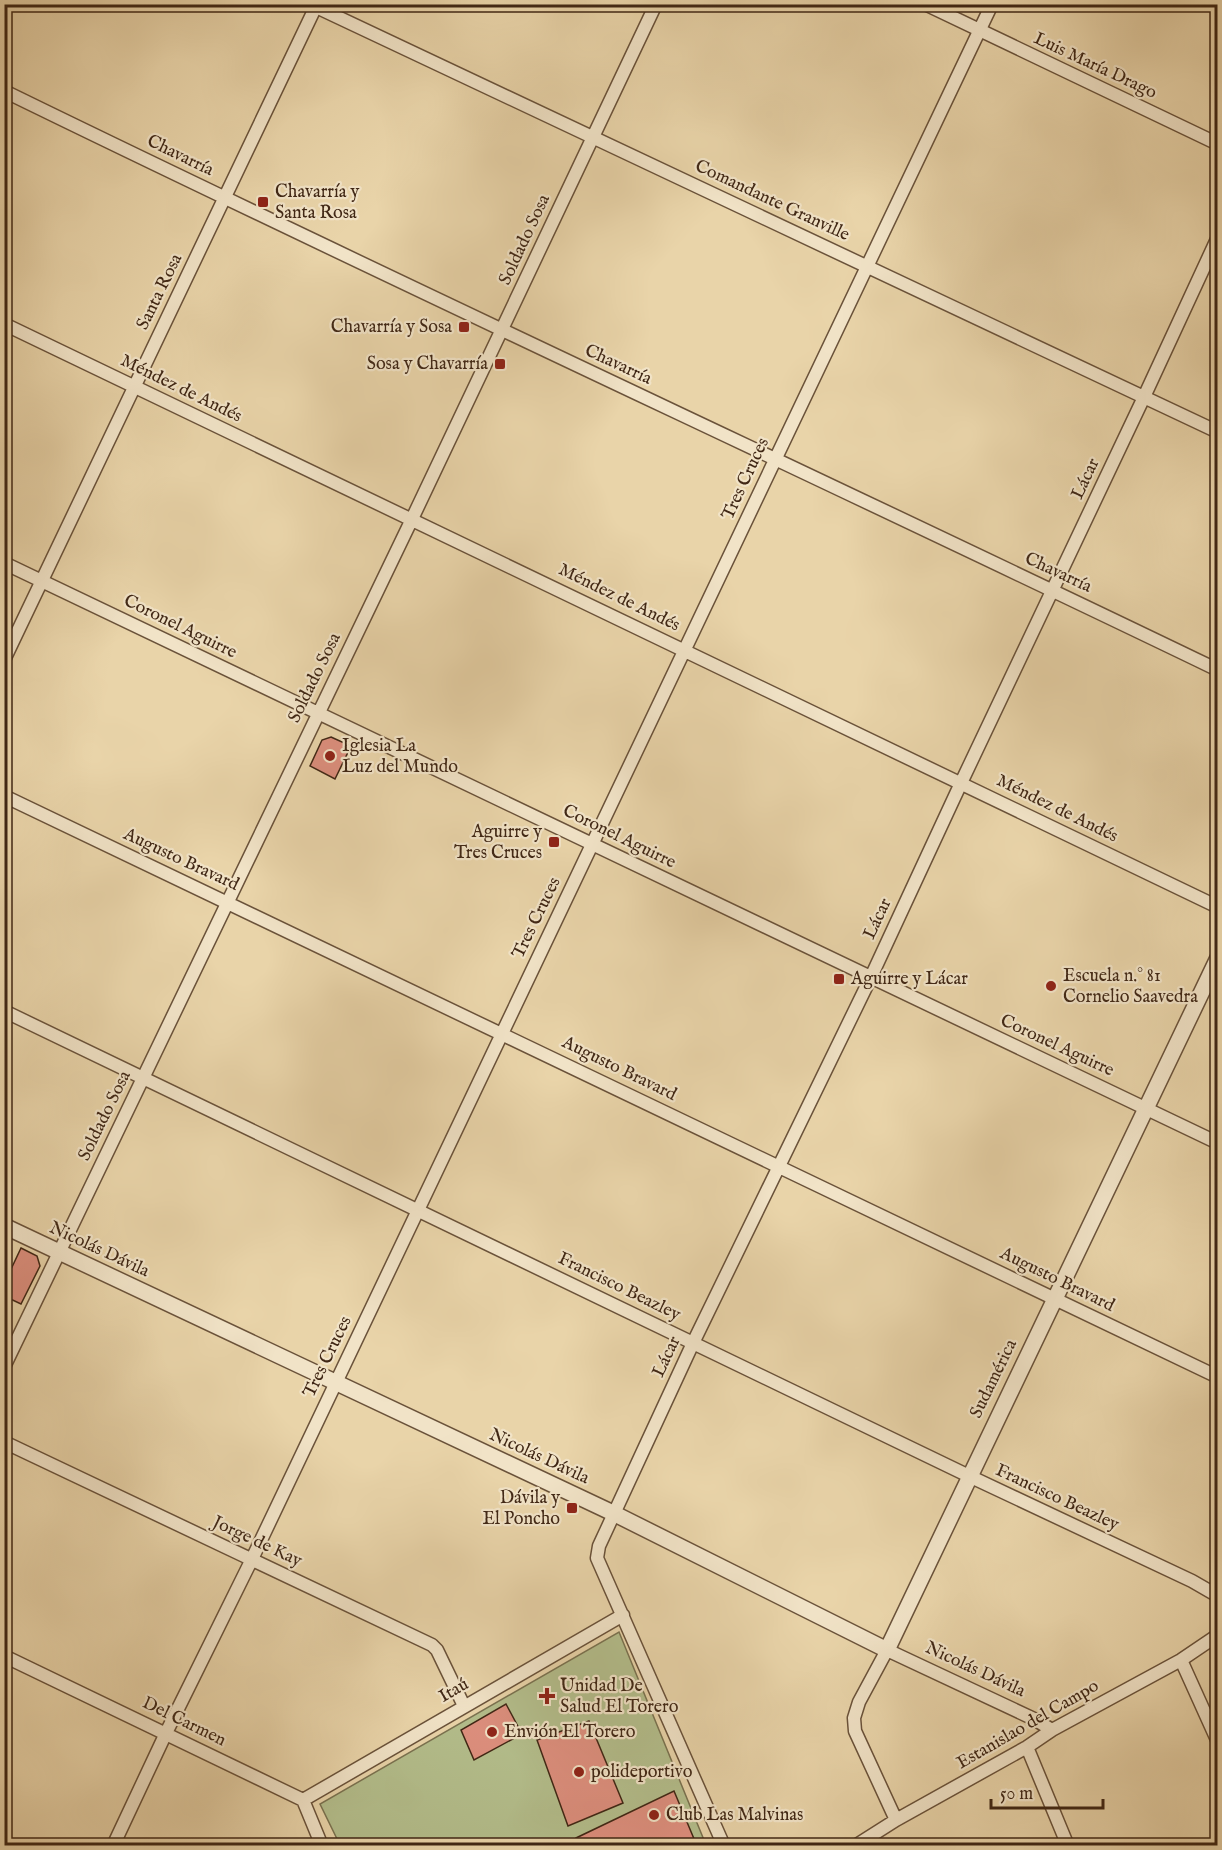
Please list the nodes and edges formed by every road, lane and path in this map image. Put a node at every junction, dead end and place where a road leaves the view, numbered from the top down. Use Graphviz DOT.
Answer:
graph roads {
  1 [pos="656,4"];
  2 [pos="926,4"];
  3 [pos="992,4"];
  4 [pos="314,6"];
  5 [pos="980,30"];
  6 [pos="4,91"];
  7 [pos="594,137"];
  8 [pos="1218,144"];
  9 [pos="225,199"];
  10 [pos="1218,237"];
  11 [pos="867,266"];
  12 [pos="4,324"];
  13 [pos="502,329"];
  14 [pos="135,387"];
  15 [pos="1144,397"];
  16 [pos="1218,432"];
  17 [pos="775,459"];
  18 [pos="412,519"];
  19 [pos="4,563"];
  20 [pos="42,581"];
  21 [pos="1053,590"];
  22 [pos="685,650"];
  23 [pos="4,660"];
  24 [pos="1218,670"];
  25 [pos="318,713"];
  26 [pos="961,783"];
  27 [pos="4,796"];
  28 [pos="592,844"];
  29 [pos="227,902"];
  30 [pos="1218,907"];
  31 [pos="1218,957"];
  32 [pos="871,977"];
  33 [pos="4,1011"];
  34 [pos="502,1033"];
  35 [pos="142,1079"];
  36 [pos="1146,1108"];
  37 [pos="1218,1143"];
  38 [pos="779,1165"];
  39 [pos="418,1210"];
  40 [pos="4,1227"];
  41 [pos="59,1253"];
  42 [pos="1055,1299"];
  43 [pos="693,1343"];
  44 [pos="4,1366"];
  45 [pos="1218,1377"];
  46 [pos="336,1382"];
  47 [pos="4,1442"];
  48 [pos="969,1476"];
  49 [pos="615,1514"];
  50 [pos="252,1559"];
  51 [pos="1218,1596"];
  52 [pos="623,1615"];
  53 [pos="1218,1635"];
  54 [pos="887,1650"];
  55 [pos="4,1656"];
  56 [pos="1182,1660"];
  57 [pos="464,1706"];
  58 [pos="1052,1730"];
  59 [pos="166,1733"];
  60 [pos="1218,1742"];
  61 [pos="1027,1747"];
  62 [pos="303,1800"];
  63 [pos="896,1820"];
  64 [pos="875,1841"];
  65 [pos="113,1845"];
  66 [pos="322,1845"];
  67 [pos="724,1845"];
  68 [pos="855,1845"];
  69 [pos="1068,1845"];
  1 -- 7 [label="street, Soldado Sosa"];
  2 -- 5 [label="street, Luis María Drago"];
  3 -- 5 [label="street, Tres Cruces"];
  4 -- 7 [label="street, Comandante Granville"];
  4 -- 9 [label="street, Santa Rosa"];
  5 -- 8 [label="street, Luis María Drago"];
  5 -- 11 [label="street, Tres Cruces"];
  6 -- 9 [label="street, Chavarría"];
  7 -- 11 [label="street, Comandante Granville"];
  7 -- 13 [label="street, Soldado Sosa"];
  9 -- 13 [label="street, Chavarría"];
  9 -- 14 [label="street, Santa Rosa"];
  10 -- 15 [label="street, Lácar"];
  11 -- 15 [label="street, Comandante Granville"];
  11 -- 17 [label="street, Tres Cruces"];
  12 -- 14 [label="street, Méndez de Andés"];
  13 -- 17 [label="street, Chavarría"];
  13 -- 18 [label="street, Soldado Sosa"];
  14 -- 18 [label="street, Méndez de Andés"];
  14 -- 20 [label="street, Santa Rosa"];
  15 -- 16 [label="street, Comandante Granville"];
  15 -- 21 [label="street, Lácar"];
  17 -- 21 [label="street, Chavarría"];
  17 -- 22 [label="street, Tres Cruces"];
  18 -- 22 [label="street, Méndez de Andés"];
  18 -- 25 [label="street, Soldado Sosa"];
  19 -- 20 [label="street, Coronel Aguirre"];
  20 -- 23 [label="street, Santa Rosa"];
  20 -- 25 [label="street, Coronel Aguirre"];
  21 -- 24 [label="street, Chavarría"];
  21 -- 26 [label="street, Lácar"];
  22 -- 26 [label="street, Méndez de Andés"];
  22 -- 28 [label="street, Tres Cruces"];
  25 -- 28 [label="street, Coronel Aguirre"];
  25 -- 29 [label="street, Soldado Sosa"];
  26 -- 30 [label="street, Méndez de Andés"];
  26 -- 32 [label="street, Lácar"];
  27 -- 29 [label="street, Augusto Bravard"];
  28 -- 32 [label="street, Coronel Aguirre"];
  28 -- 34 [label="street, Tres Cruces"];
  29 -- 34 [label="street, Augusto Bravard"];
  29 -- 35 [label="street, Soldado Sosa"];
  31 -- 36 [label="street, Sudamérica"];
  32 -- 36 [label="street, Coronel Aguirre"];
  32 -- 38 [label="street, Lácar"];
  33 -- 35 [label="street, Francisco Beazley"];
  34 -- 38 [label="street, Augusto Bravard"];
  34 -- 39 [label="street, Tres Cruces"];
  35 -- 39 [label="street, Francisco Beazley"];
  35 -- 41 [label="street, Soldado Sosa"];
  36 -- 37 [label="street, Coronel Aguirre"];
  36 -- 42 [label="street, Sudamérica"];
  38 -- 42 [label="street, Augusto Bravard"];
  38 -- 43 [label="street, Lácar"];
  39 -- 43 [label="street, Francisco Beazley"];
  39 -- 46 [label="street, Tres Cruces"];
  40 -- 41 [label="street, Nicolás Dávila"];
  41 -- 44 [label="street, Soldado Sosa"];
  41 -- 46 [label="street, Nicolás Dávila"];
  42 -- 45 [label="street, Augusto Bravard"];
  42 -- 48 [label="street, Sudamérica"];
  43 -- 48 [label="street, Francisco Beazley"];
  43 -- 49 [label="street, Lácar"];
  46 -- 49 [label="street, Nicolás Dávila"];
  46 -- 50 [label="street, Tres Cruces"];
  47 -- 50 [label="street, Jorge de Kay"];
  48 -- 51 [label="street, Francisco Beazley"];
  48 -- 54 [label="street, Sudamérica"];
  49 -- 52 [label="street, Lácar"];
  49 -- 54 [label="street, Nicolás Dávila"];
  50 -- 57 [label="street, Jorge de Kay"];
  50 -- 59 [label="street, Tres Cruces"];
  52 -- 57 [label="street, Itaú"];
  52 -- 67 [label="street, Lácar"];
  53 -- 56 [label="street, Estanislao del Campo"];
  54 -- 58 [label="street, Nicolás Dávila"];
  54 -- 63 [label="street, Sudamérica"];
  55 -- 59 [label="street, Del Carmen"];
  56 -- 58 [label="street, Estanislao del Campo"];
  56 -- 60 [label="street"];
  57 -- 62 [label="street, Itaú"];
  58 -- 61 [label="street, Estanislao del Campo"];
  59 -- 62 [label="street, Del Carmen"];
  59 -- 65 [label="street, Tres Cruces"];
  61 -- 63 [label="street, Estanislao del Campo"];
  61 -- 69 [label="street"];
  62 -- 66 [label="street"];
  63 -- 64 [label="street, Estanislao del Campo"];
  64 -- 68 [label="street, Estanislao del Campo"];
}
